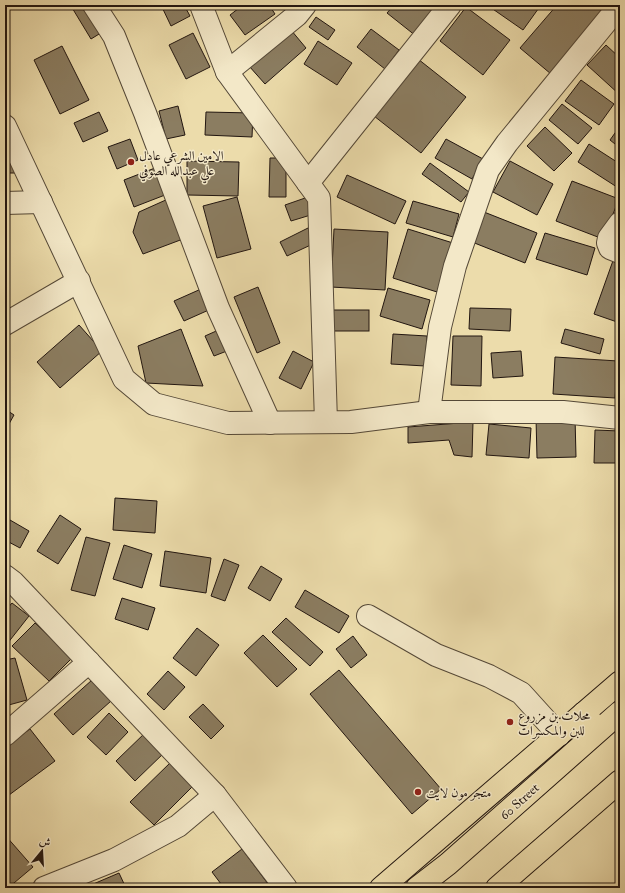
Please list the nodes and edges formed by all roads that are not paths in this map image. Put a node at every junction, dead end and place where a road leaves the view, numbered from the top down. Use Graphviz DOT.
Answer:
graph roads {
  1 [pos="94,5"];
  2 [pos="201,5"];
  3 [pos="305,5"];
  4 [pos="450,5"];
  5 [pos="620,5"];
  6 [pos="228,72"];
  7 [pos="5,126"];
  8 [pos="308,183"];
  9 [pos="41,202"];
  10 [pos="5,203"];
  11 [pos="620,223"];
  12 [pos="620,252"];
  13 [pos="79,282"];
  14 [pos="5,324"];
  15 [pos="430,412"];
  16 [pos="620,418"];
  17 [pos="326,422"];
  18 [pos="270,423"];
  19 [pos="8,583"];
  20 [pos="368,616"];
  21 [pos="89,662"];
  22 [pos="620,682"];
  23 [pos="620,712"];
  24 [pos="584,713"];
  25 [pos="598,730"];
  26 [pos="5,735"];
  27 [pos="559,735"];
  28 [pos="620,781"];
  29 [pos="215,795"];
  30 [pos="44,888"];
  31 [pos="286,888"];
  32 [pos="381,888"];
  33 [pos="417,888"];
  34 [pos="497,888"];
  1 -- 18 [label="street"];
  2 -- 6 [label="street"];
  3 -- 6 [label="street"];
  4 -- 8 [label="street"];
  5 -- 15 [label="street"];
  6 -- 8 [label="street"];
  7 -- 9 [label="street"];
  8 -- 17 [label="street"];
  9 -- 10 [label="street"];
  9 -- 13 [label="street"];
  11 -- 12 [label="street"];
  13 -- 14 [label="street"];
  13 -- 18 [label="street"];
  15 -- 16 [label="street"];
  15 -- 17 [label="street"];
  17 -- 18 [label="street"];
  19 -- 21 [label="street"];
  20 -- 27 [label="street"];
  21 -- 26 [label="street"];
  21 -- 29 [label="street"];
  22 -- 24 [label="main road"];
  23 -- 25 [label="main road, 60 Street"];
  24 -- 25 [label="main road"];
  24 -- 27 [label="main road"];
  25 -- 33 [label="main road, 60 Street"];
  27 -- 32 [label="main road"];
  28 -- 34 [label="main road"];
  29 -- 30 [label="street"];
  29 -- 31 [label="street"];
}
